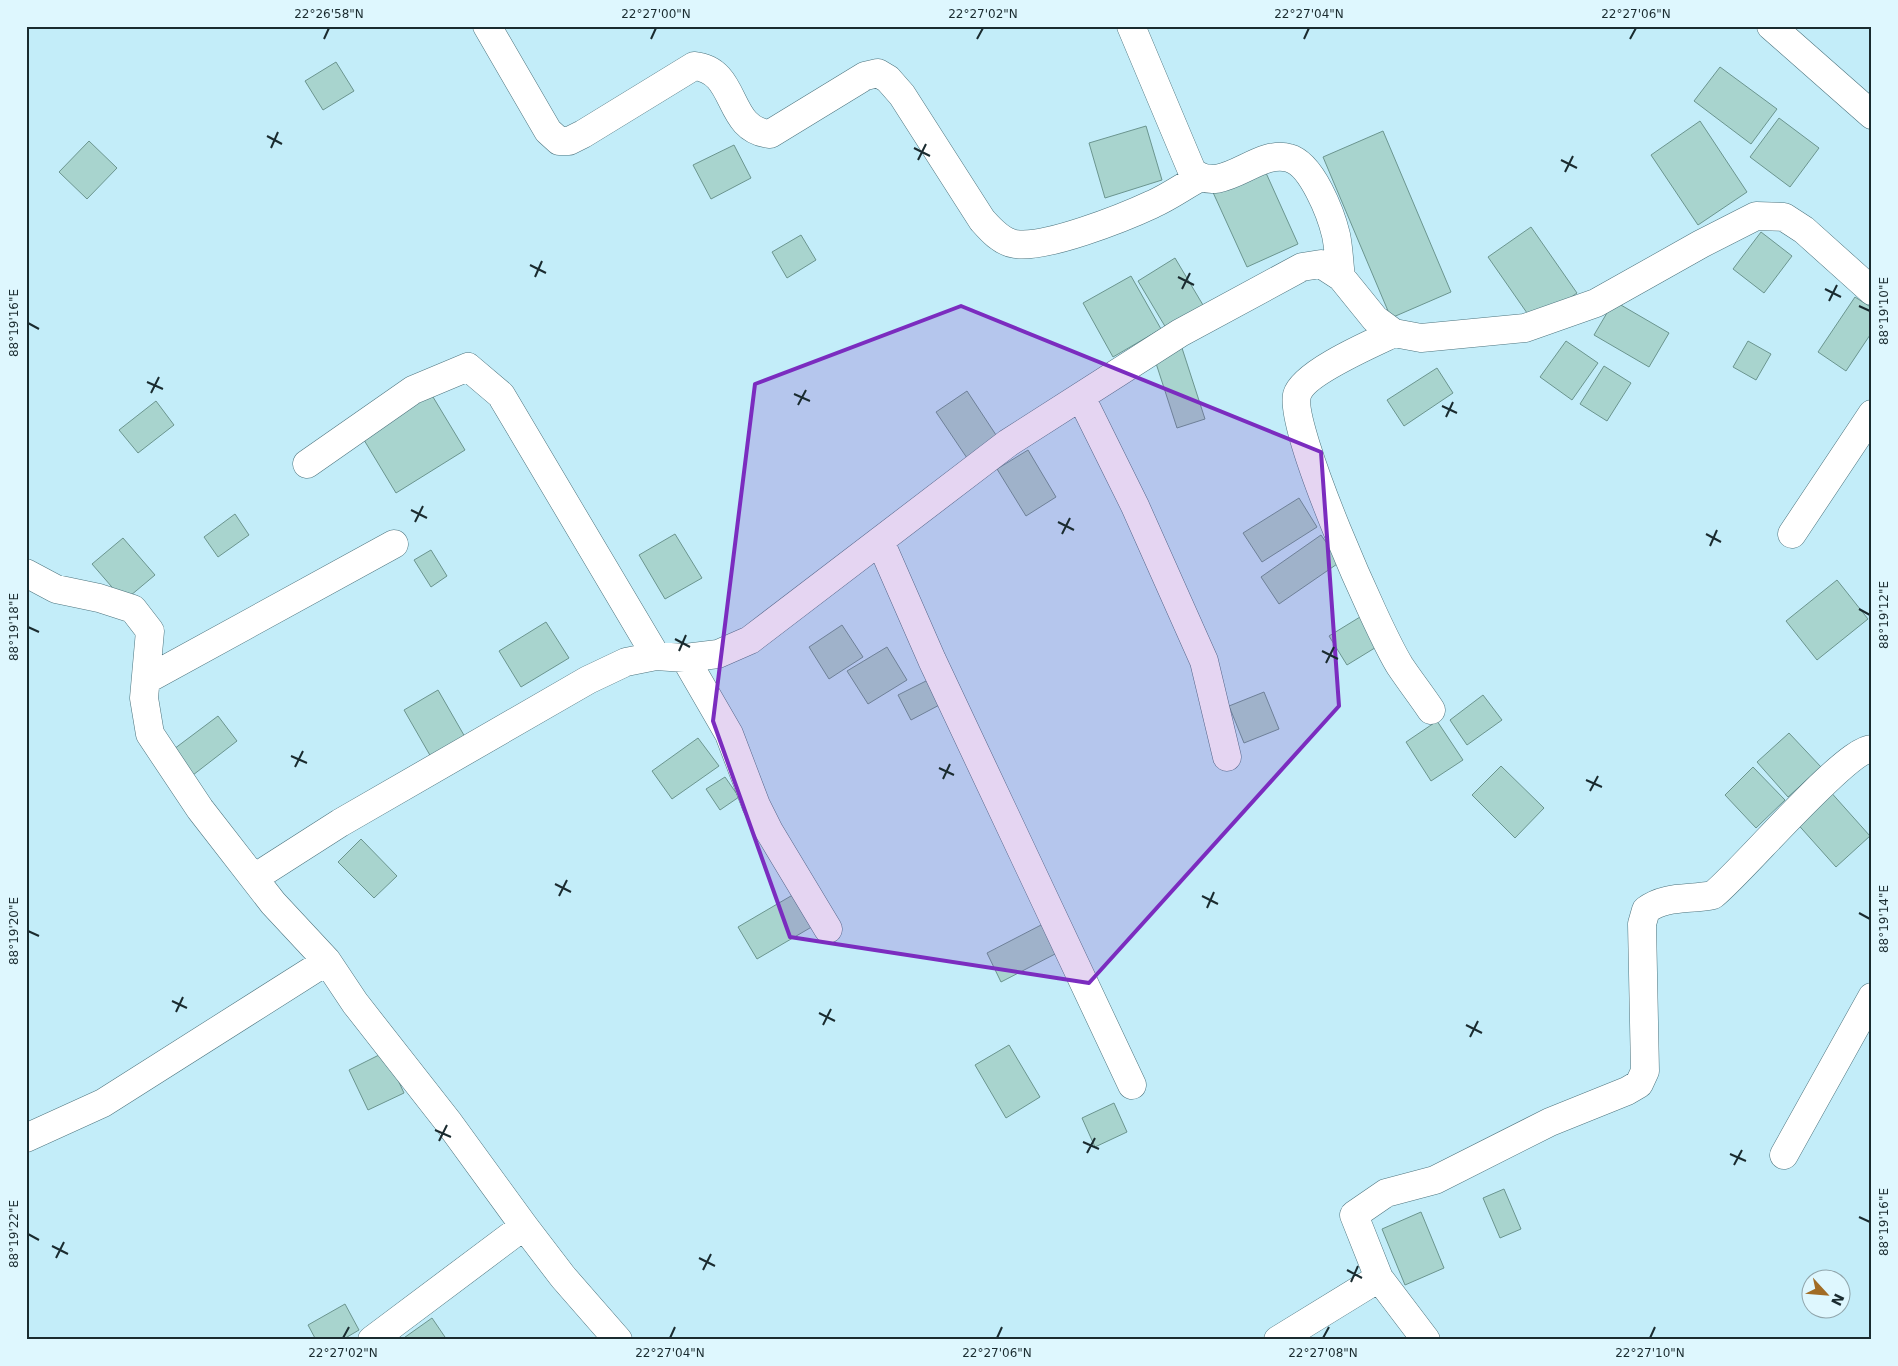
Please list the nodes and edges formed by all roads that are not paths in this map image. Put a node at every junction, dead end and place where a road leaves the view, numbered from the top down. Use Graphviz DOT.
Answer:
graph roads {
  1 [pos="487,26"];
  2 [pos="1131,26"];
  3 [pos="1772,26"];
  4 [pos="1872,115"];
  5 [pos="1199,178"];
  6 [pos="1341,277"];
  7 [pos="1872,291"];
  8 [pos="1394,333"];
  9 [pos="1081,397"];
  10 [pos="1872,414"];
  11 [pos="307,464"];
  12 [pos="1792,534"];
  13 [pos="880,541"];
  14 [pos="394,544"];
  15 [pos="26,573"];
  16 [pos="656,656"];
  17 [pos="685,658"];
  18 [pos="146,680"];
  19 [pos="1431,710"];
  20 [pos="1872,749"];
  21 [pos="1227,757"];
  22 [pos="254,878"];
  23 [pos="828,929"];
  24 [pos="327,960"];
  25 [pos="1872,997"];
  26 [pos="1132,1085"];
  27 [pos="26,1138"];
  28 [pos="1784,1155"];
  29 [pos="524,1226"];
  30 [pos="1379,1278"];
  31 [pos="372,1340"];
  32 [pos="618,1340"];
  33 [pos="1278,1340"];
  34 [pos="1426,1340"];
  1 -- 5 [label="street"];
  2 -- 5 [label="street"];
  3 -- 4 [label="street"];
  5 -- 6 [label="street"];
  6 -- 8 [label="street"];
  6 -- 9 [label="street"];
  7 -- 8 [label="street"];
  8 -- 19 [label="street"];
  9 -- 13 [label="street"];
  9 -- 21 [label="street"];
  10 -- 12 [label="street"];
  11 -- 16 [label="street"];
  13 -- 17 [label="street"];
  13 -- 26 [label="street"];
  14 -- 18 [label="street"];
  15 -- 18 [label="street"];
  16 -- 17 [label="street"];
  16 -- 22 [label="street"];
  17 -- 23 [label="street"];
  18 -- 22 [label="street"];
  20 -- 30 [label="street"];
  22 -- 24 [label="street"];
  24 -- 27 [label="street"];
  24 -- 29 [label="street"];
  25 -- 28 [label="street"];
  29 -- 31 [label="street"];
  29 -- 32 [label="street"];
  30 -- 33 [label="street"];
  30 -- 34 [label="street"];
}
